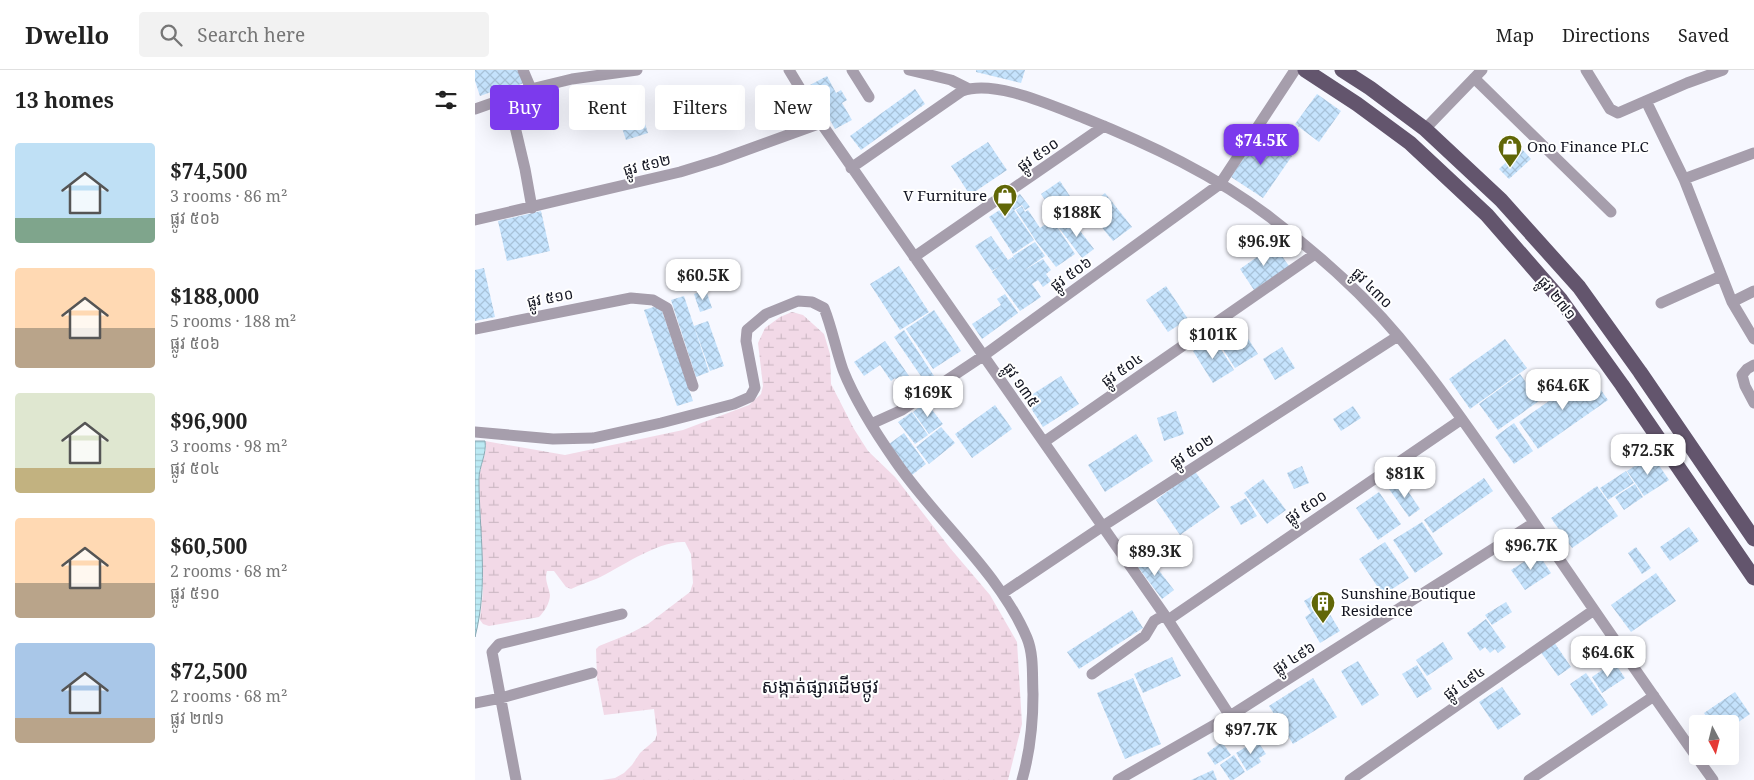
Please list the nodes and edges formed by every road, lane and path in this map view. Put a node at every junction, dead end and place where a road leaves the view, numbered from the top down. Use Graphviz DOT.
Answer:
graph roads {
  1 [pos="523,70"];
  2 [pos="789,70"];
  3 [pos="852,70"];
  4 [pos="909,70"];
  5 [pos="1295,70"];
  6 [pos="1305,70"];
  7 [pos="1342,70"];
  8 [pos="1586,70"];
  9 [pos="1723,70"];
  10 [pos="630,71"];
  11 [pos="1477,73"];
  12 [pos="529,85"];
  13 [pos="547,85"];
  14 [pos="798,85"];
  15 [pos="969,88"];
  16 [pos="869,97"];
  17 [pos="1646,101"];
  18 [pos="490,104"];
  19 [pos="475,109"];
  20 [pos="1105,126"];
  21 [pos="1425,129"];
  22 [pos="516,130"];
  23 [pos="802,130"];
  24 [pos="826,130"];
  25 [pos="1754,153"];
  26 [pos="851,168"];
  27 [pos="1684,179"];
  28 [pos="1220,184"];
  29 [pos="532,208"];
  30 [pos="1611,212"];
  31 [pos="475,220"];
  32 [pos="1315,254"];
  33 [pos="914,257"];
  34 [pos="1721,276"];
  35 [pos="1754,291"];
  36 [pos="1661,302"];
  37 [pos="1732,302"];
  38 [pos="475,328"];
  39 [pos="1399,336"];
  40 [pos="1754,339"];
  41 [pos="983,356"];
  42 [pos="1754,366"];
  43 [pos="693,386"];
  44 [pos="1754,403"];
  45 [pos="1461,419"];
  46 [pos="871,424"];
  47 [pos="475,432"];
  48 [pos="1044,442"];
  49 [pos="1534,524"];
  50 [pos="1103,526"];
  51 [pos="1754,540"];
  52 [pos="1754,578"];
  53 [pos="1003,593"];
  54 [pos="1595,610"];
  55 [pos="622,614"];
  56 [pos="1166,617"];
  57 [pos="591,672"];
  58 [pos="1092,674"];
  59 [pos="1654,696"];
  60 [pos="501,698"];
  61 [pos="480,702"];
  62 [pos="1230,716"];
  63 [pos="1711,779"];
  64 [pos="517,780"];
  65 [pos="1021,780"];
  66 [pos="1118,780"];
  67 [pos="1350,780"];
  68 [pos="1529,780"];
  1 -- 12 [label="street"];
  2 -- 14 [label="street, ផ្លូវ ១៣៥"];
  3 -- 16 [label="street"];
  4 -- 15 [label="street"];
  5 -- 28 [label="street, ផ្លូវ ៥០៦"];
  6 -- 52 [label="main road, ផ្លូវ ២៧១"];
  7 -- 21 [label="main road, ផ្លូវ ២៧១"];
  8 -- 17 [label="street"];
  9 -- 17 [label="street"];
  10 -- 13 [label="street"];
  11 -- 21 [label="street"];
  11 -- 30 [label="street"];
  15 -- 20 [label="street, ផ្លូវ ៤៣០"];
  15 -- 26 [label="street"];
  17 -- 27 [label="street"];
  18 -- 19 [label="street"];
  20 -- 28 [label="street, ផ្លូវ ៤៣០"];
  20 -- 33 [label="street, ផ្លូវ ៥១០"];
  21 -- 51 [label="main road, ផ្លូវ ២៧១"];
  22 -- 29 [label="street"];
  23 -- 29 [label="street, ផ្លូវ ៥១២"];
  24 -- 26 [label="street, ផ្លូវ ១៣៥"];
  25 -- 27 [label="street"];
  26 -- 33 [label="street, ផ្លូវ ១៣៥"];
  27 -- 34 [label="street"];
  28 -- 32 [label="street, ផ្លូវ ៤៣០"];
  28 -- 41 [label="street, ផ្លូវ ៥០៦"];
  29 -- 31 [label="street, ផ្លូវ ៥១២"];
  32 -- 39 [label="street, ផ្លូវ ៤៣០"];
  32 -- 48 [label="street, ផ្លូវ ៥០៤"];
  33 -- 41 [label="street, ផ្លូវ ១៣៥"];
  34 -- 36 [label="street"];
  34 -- 37 [label="street"];
  35 -- 37 [label="street"];
  37 -- 40 [label="street"];
  38 -- 43 [label="street, ផ្លូវ ៥១០"];
  39 -- 45 [label="street, ផ្លូវ ៤៣០"];
  39 -- 50 [label="street, ផ្លូវ ៥០២"];
  41 -- 46 [label="street, ផ្លូវ ៥០៦"];
  41 -- 48 [label="street, ផ្លូវ ១៣៥"];
  42 -- 44 [label="street"];
  45 -- 49 [label="street, ផ្លូវ ៤៣០"];
  45 -- 56 [label="street, ផ្លូវ ៥០០"];
  46 -- 47 [label="street"];
  46 -- 53 [label="street"];
  48 -- 50 [label="street, ផ្លូវ ១៣៥"];
  49 -- 54 [label="street, ផ្លូវ ៤៣០"];
  49 -- 62 [label="street, ផ្លូវ ៤៩៦"];
  50 -- 53 [label="street, ផ្លូវ ៥០២"];
  50 -- 56 [label="street, ផ្លូវ ១៣៥"];
  53 -- 65 [label="street"];
  54 -- 59 [label="street, ផ្លូវ ៤៣០"];
  54 -- 67 [label="street, ផ្លូវ ៤៩៤"];
  55 -- 60 [label="street"];
  56 -- 58 [label="street, ផ្លូវ ៥០០"];
  56 -- 62 [label="street, ផ្លូវ ១៣៥"];
  57 -- 60 [label="street"];
  59 -- 63 [label="street, ផ្លូវ ៤៣០"];
  59 -- 68 [label="street"];
  60 -- 61 [label="street"];
  60 -- 64 [label="street"];
  62 -- 66 [label="street, ផ្លូវ ៤៩៦"];
}
